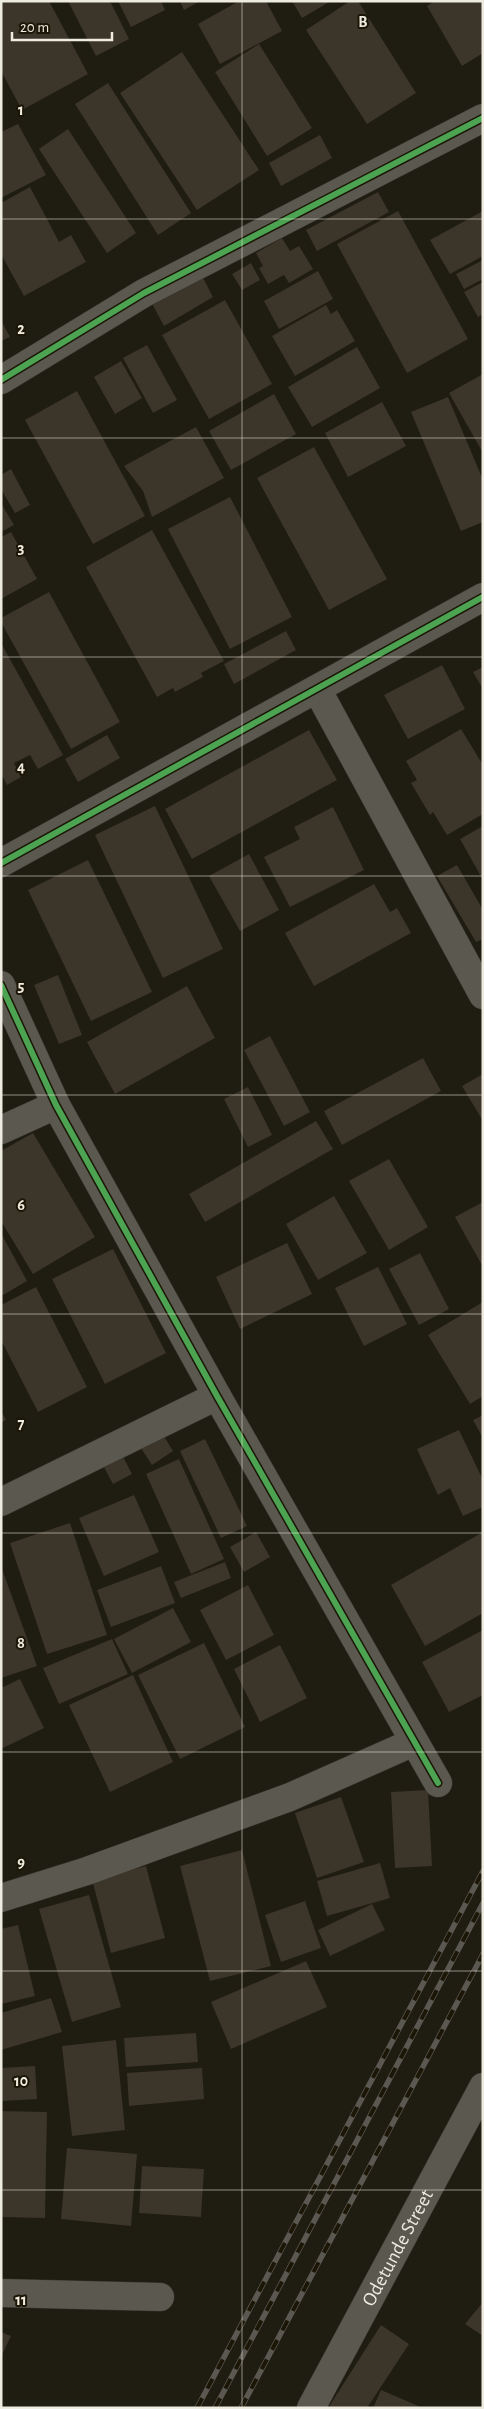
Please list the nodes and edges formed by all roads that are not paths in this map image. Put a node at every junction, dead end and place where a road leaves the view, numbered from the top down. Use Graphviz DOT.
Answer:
graph roads {
  1 [pos="483,118"];
  2 [pos="1,380"];
  3 [pos="483,597"];
  4 [pos="317,689"];
  5 [pos="1,863"];
  6 [pos="1,985"];
  7 [pos="483,995"];
  8 [pos="56,1104"];
  9 [pos="1,1130"];
  10 [pos="217,1396"];
  11 [pos="1,1502"];
  12 [pos="414,1742"];
  13 [pos="438,1783"];
  14 [pos="1,1898"];
  15 [pos="483,2087"];
  16 [pos="1,2293"];
  17 [pos="160,2297"];
  18 [pos="311,2408"];
  1 -- 2 [label="street"];
  3 -- 4 [label="street"];
  4 -- 5 [label="street"];
  4 -- 7 [label="street"];
  6 -- 8 [label="street"];
  8 -- 9 [label="street"];
  8 -- 10 [label="street"];
  10 -- 11 [label="street"];
  10 -- 12 [label="street"];
  12 -- 13 [label="street"];
  12 -- 14 [label="street"];
  15 -- 18 [label="street, Odetunde Street"];
  16 -- 17 [label="street"];
}
